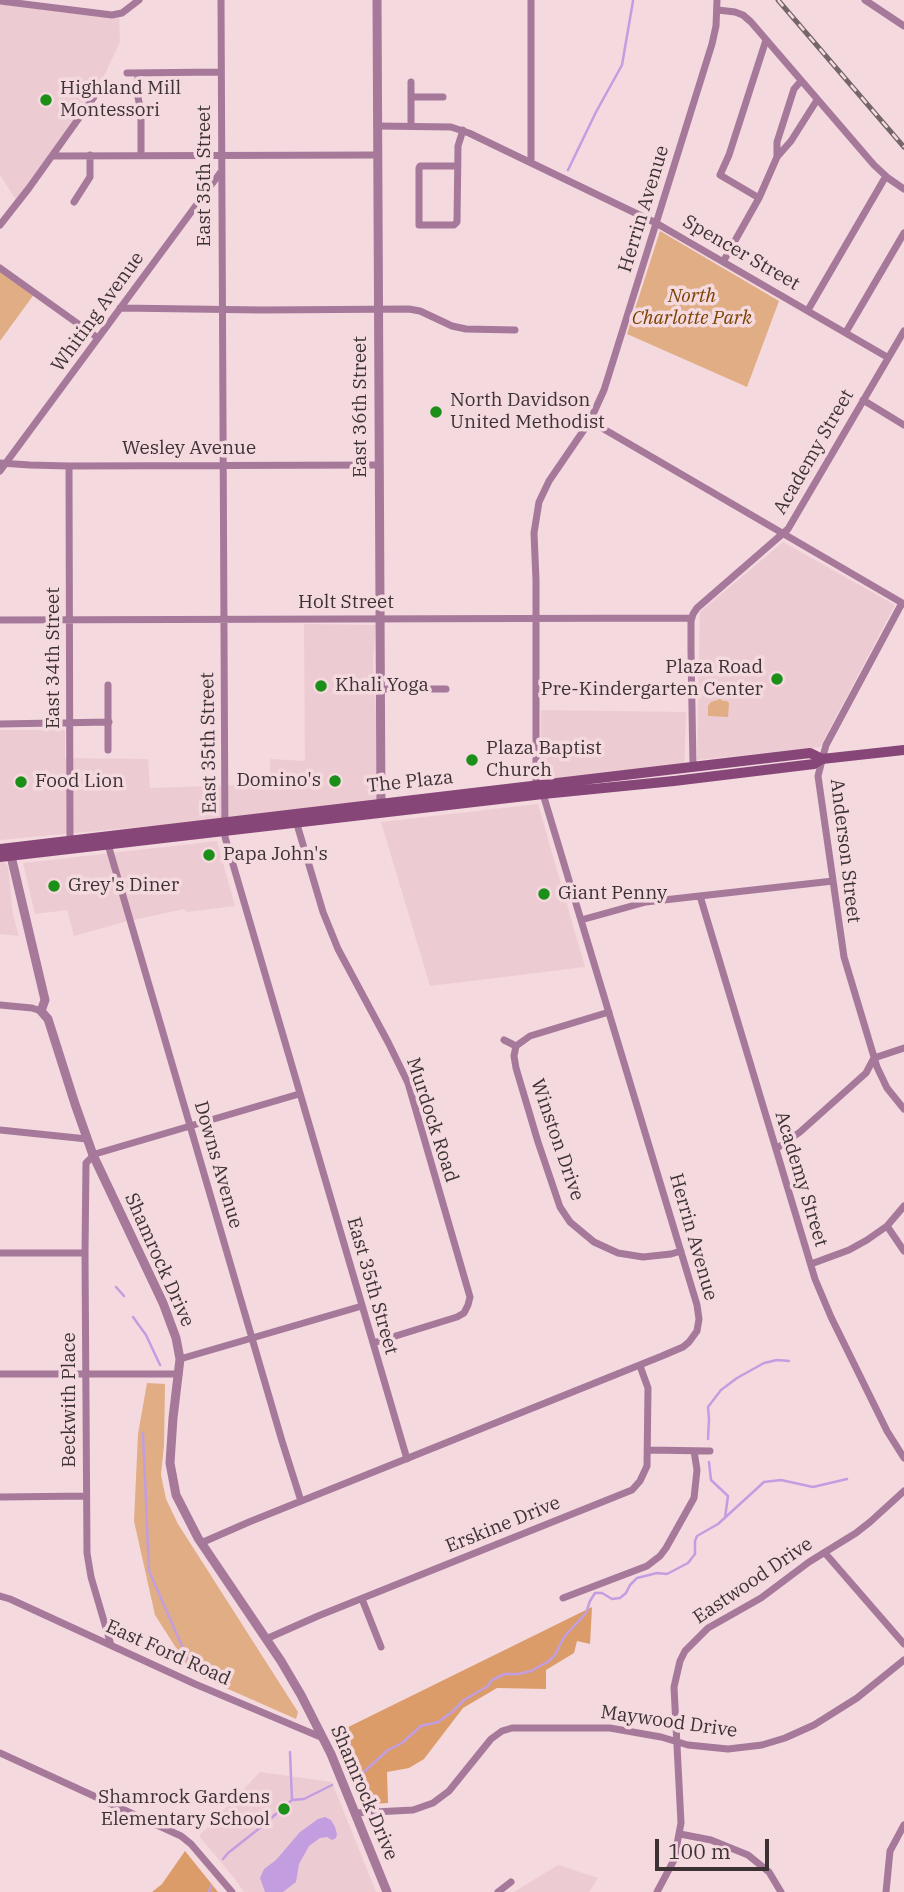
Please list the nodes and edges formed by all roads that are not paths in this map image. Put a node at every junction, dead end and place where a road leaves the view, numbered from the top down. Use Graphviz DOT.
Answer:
graph roads {
  1 [pos="139,0"];
  2 [pos="221,0"];
  3 [pos="377,0"];
  4 [pos="531,0"];
  5 [pos="718,0"];
  6 [pos="865,0"];
  7 [pos="0,1"];
  8 [pos="56,4"];
  9 [pos="718,10"];
  10 [pos="904,26"];
  11 [pos="766,40"];
  12 [pos="221,72"];
  13 [pos="127,73"];
  14 [pos="138,73"];
  15 [pos="801,80"];
  16 [pos="411,82"];
  17 [pos="411,97"];
  18 [pos="443,97"];
  19 [pos="91,100"];
  20 [pos="817,100"];
  21 [pos="378,126"];
  22 [pos="411,126"];
  23 [pos="463,130"];
  24 [pos="90,155"];
  25 [pos="141,155"];
  26 [pos="221,155"];
  27 [pos="378,155"];
  28 [pos="52,156"];
  29 [pos="777,157"];
  30 [pos="531,162"];
  31 [pos="457,166"];
  32 [pos="221,172"];
  33 [pos="886,176"];
  34 [pos="904,189"];
  35 [pos="759,198"];
  36 [pos="74,202"];
  37 [pos="656,223"];
  38 [pos="0,225"];
  39 [pos="904,233"];
  40 [pos="723,262"];
  41 [pos="0,268"];
  42 [pos="120,308"];
  43 [pos="222,310"];
  44 [pos="379,310"];
  45 [pos="808,310"];
  46 [pos="515,330"];
  47 [pos="904,331"];
  48 [pos="846,332"];
  49 [pos="98,338"];
  50 [pos="887,357"];
  51 [pos="863,400"];
  52 [pos="590,421"];
  53 [pos="904,425"];
  54 [pos="3,463"];
  55 [pos="379,464"];
  56 [pos="222,465"];
  57 [pos="69,466"];
  58 [pos="0,471"];
  59 [pos="783,534"];
  60 [pos="903,604"];
  61 [pos="536,618"];
  62 [pos="691,618"];
  63 [pos="380,619"];
  64 [pos="0,620"];
  65 [pos="69,620"];
  66 [pos="223,620"];
  67 [pos="108,685"];
  68 [pos="380,689"];
  69 [pos="446,689"];
  70 [pos="70,722"];
  71 [pos="109,722"];
  72 [pos="0,724"];
  73 [pos="108,750"];
  74 [pos="904,750"];
  75 [pos="822,759"];
  76 [pos="693,766"];
  77 [pos="540,790"];
  78 [pos="381,808"];
  79 [pos="295,819"];
  80 [pos="225,827"];
  81 [pos="107,841"];
  82 [pos="71,846"];
  83 [pos="0,849"];
  84 [pos="5,857"];
  85 [pos="833,881"];
  86 [pos="700,896"];
  87 [pos="581,920"];
  88 [pos="0,1005"];
  89 [pos="41,1011"];
  90 [pos="608,1012"];
  91 [pos="504,1040"];
  92 [pos="516,1046"];
  93 [pos="904,1048"];
  94 [pos="874,1059"];
  95 [pos="299,1094"];
  96 [pos="904,1109"];
  97 [pos="190,1127"];
  98 [pos="0,1130"];
  99 [pos="87,1139"];
  100 [pos="776,1149"];
  101 [pos="93,1155"];
  102 [pos="904,1206"];
  103 [pos="887,1226"];
  104 [pos="681,1251"];
  105 [pos="904,1251"];
  106 [pos="0,1253"];
  107 [pos="85,1253"];
  108 [pos="811,1264"];
  109 [pos="362,1306"];
  110 [pos="252,1338"];
  111 [pos="373,1343"];
  112 [pos="180,1359"];
  113 [pos="640,1366"];
  114 [pos="0,1374"];
  115 [pos="85,1374"];
  116 [pos="179,1374"];
  117 [pos="648,1450"];
  118 [pos="694,1451"];
  119 [pos="710,1451"];
  120 [pos="904,1458"];
  121 [pos="407,1459"];
  122 [pos="904,1491"];
  123 [pos="86,1496"];
  124 [pos="0,1497"];
  125 [pos="301,1501"];
  126 [pos="201,1543"];
  127 [pos="825,1552"];
  128 [pos="0,1596"];
  129 [pos="563,1598"];
  130 [pos="362,1599"];
  131 [pos="266,1639"];
  132 [pos="904,1644"];
  133 [pos="111,1645"];
  134 [pos="381,1647"];
  135 [pos="904,1660"];
  136 [pos="323,1738"];
  137 [pos="677,1741"];
  138 [pos="0,1753"];
  139 [pos="355,1813"];
  140 [pos="904,1825"];
  141 [pos="680,1834"];
  142 [pos="511,1882"];
  143 [pos="232,1892"];
  144 [pos="387,1892"];
  145 [pos="498,1892"];
  146 [pos="657,1892"];
  147 [pos="780,1892"];
  148 [pos="886,1892"];
  1 -- 8 [label="street"];
  2 -- 12 [label="street, East 35th Street"];
  3 -- 21 [label="street, East 36th Street"];
  4 -- 30 [label="street"];
  5 -- 9 [label="street, Herrin Avenue"];
  6 -- 10 [label="street"];
  7 -- 8 [label="street"];
  9 -- 11 [label="street"];
  9 -- 37 [label="street, Herrin Avenue"];
  11 -- 15 [label="street"];
  11 -- 35 [label="street"];
  12 -- 14 [label="street"];
  12 -- 26 [label="street, East 35th Street"];
  13 -- 14 [label="street"];
  14 -- 25 [label="street"];
  15 -- 20 [label="street"];
  15 -- 29 [label="street"];
  16 -- 17 [label="street"];
  17 -- 18 [label="street"];
  17 -- 22 [label="street"];
  19 -- 28 [label="street"];
  20 -- 29 [label="street"];
  20 -- 33 [label="street"];
  21 -- 22 [label="street, Spencer Street"];
  21 -- 27 [label="street, East 36th Street"];
  22 -- 23 [label="street, Spencer Street"];
  23 -- 30 [label="street, Spencer Street"];
  23 -- 31 [label="street"];
  24 -- 25 [label="street"];
  24 -- 28 [label="street"];
  24 -- 36 [label="street"];
  25 -- 26 [label="street"];
  26 -- 27 [label="street"];
  26 -- 32 [label="street, East 35th Street"];
  27 -- 44 [label="street, East 36th Street"];
  28 -- 38 [label="street"];
  29 -- 35 [label="street"];
  30 -- 37 [label="street, Spencer Street"];
  31 -- 31 [label="street"];
  32 -- 42 [label="street, Whiting Avenue"];
  32 -- 43 [label="street, East 35th Street"];
  33 -- 34 [label="street"];
  33 -- 45 [label="street"];
  35 -- 40 [label="street"];
  37 -- 40 [label="street, Spencer Street"];
  37 -- 52 [label="street, Herrin Avenue"];
  39 -- 48 [label="street"];
  40 -- 45 [label="street, Spencer Street"];
  41 -- 49 [label="street"];
  42 -- 43 [label="street"];
  42 -- 49 [label="street, Whiting Avenue"];
  43 -- 44 [label="street"];
  43 -- 56 [label="street, East 35th Street"];
  44 -- 46 [label="street"];
  44 -- 55 [label="street, East 36th Street"];
  45 -- 48 [label="street, Spencer Street"];
  47 -- 50 [label="street, Academy Street"];
  48 -- 50 [label="street, Spencer Street"];
  49 -- 54 [label="street, Whiting Avenue"];
  50 -- 51 [label="street, Academy Street"];
  51 -- 53 [label="street"];
  51 -- 59 [label="street, Academy Street"];
  52 -- 59 [label="street"];
  52 -- 61 [label="street, Herrin Avenue"];
  54 -- 57 [label="street, Wesley Avenue"];
  54 -- 58 [label="street, Whiting Avenue"];
  55 -- 56 [label="street, Wesley Avenue"];
  55 -- 63 [label="street, East 36th Street"];
  56 -- 57 [label="street, Wesley Avenue"];
  56 -- 66 [label="street, East 35th Street"];
  57 -- 65 [label="street, East 34th Street"];
  59 -- 60 [label="street"];
  59 -- 62 [label="street, Academy Street"];
  60 -- 75 [label="street, Anderson Street"];
  61 -- 62 [label="street, Holt Street"];
  61 -- 63 [label="street, Holt Street"];
  61 -- 77 [label="street, Herrin Avenue"];
  62 -- 76 [label="street"];
  63 -- 66 [label="street, Holt Street"];
  63 -- 68 [label="street, East 36th Street"];
  64 -- 65 [label="street, Holt Street"];
  65 -- 66 [label="street, Holt Street"];
  65 -- 70 [label="street, East 34th Street"];
  66 -- 80 [label="street, East 35th Street"];
  67 -- 71 [label="street"];
  68 -- 69 [label="street"];
  68 -- 78 [label="street, East 36th Street"];
  70 -- 71 [label="street"];
  70 -- 72 [label="street"];
  70 -- 82 [label="street, East 34th Street"];
  71 -- 73 [label="street"];
  74 -- 75 [label="main road, The Plaza"];
  75 -- 76 [label="main road, The Plaza"];
  75 -- 77 [label="main road, The Plaza"];
  75 -- 85 [label="street, Anderson Street"];
  76 -- 77 [label="main road, The Plaza"];
  77 -- 78 [label="main road, The Plaza"];
  77 -- 87 [label="street, Herrin Avenue"];
  78 -- 79 [label="main road, The Plaza"];
  79 -- 80 [label="main road, The Plaza"];
  79 -- 111 [label="street, Murdock Road"];
  80 -- 81 [label="main road, The Plaza"];
  80 -- 95 [label="street, East 35th Street"];
  81 -- 82 [label="main road, The Plaza"];
  81 -- 97 [label="street, Downs Avenue"];
  82 -- 83 [label="main road, The Plaza"];
  82 -- 84 [label="main road, The Plaza"];
  84 -- 89 [label="street, Shamrock Drive"];
  85 -- 86 [label="street"];
  85 -- 94 [label="street, Anderson Street"];
  86 -- 87 [label="street"];
  86 -- 100 [label="street, Academy Street"];
  87 -- 90 [label="street, Herrin Avenue"];
  88 -- 89 [label="street"];
  89 -- 99 [label="street, Shamrock Drive"];
  90 -- 92 [label="street"];
  90 -- 104 [label="street, Herrin Avenue"];
  91 -- 92 [label="street"];
  92 -- 104 [label="street, Winston Drive"];
  93 -- 94 [label="street"];
  94 -- 96 [label="street, Anderson Street"];
  94 -- 100 [label="street"];
  95 -- 97 [label="street"];
  95 -- 109 [label="street, East 35th Street"];
  97 -- 101 [label="street"];
  97 -- 110 [label="street, Downs Avenue"];
  98 -- 99 [label="street"];
  99 -- 101 [label="street, Shamrock Drive"];
  100 -- 108 [label="street, Academy Street"];
  101 -- 107 [label="street, Beckwith Place"];
  101 -- 112 [label="street, Shamrock Drive"];
  102 -- 103 [label="street"];
  103 -- 105 [label="street"];
  103 -- 108 [label="street"];
  104 -- 113 [label="street, Herrin Avenue"];
  106 -- 107 [label="street"];
  107 -- 115 [label="street, Beckwith Place"];
  108 -- 120 [label="street, Academy Street"];
  109 -- 110 [label="street"];
  109 -- 111 [label="street, East 35th Street"];
  110 -- 112 [label="street"];
  110 -- 125 [label="street, Downs Avenue"];
  111 -- 121 [label="street, East 35th Street"];
  112 -- 116 [label="street, Shamrock Drive"];
  113 -- 117 [label="street, Erskine Drive"];
  113 -- 121 [label="street, Herrin Avenue"];
  114 -- 115 [label="street"];
  115 -- 116 [label="street"];
  115 -- 123 [label="street, Beckwith Place"];
  116 -- 126 [label="street, Shamrock Drive"];
  117 -- 118 [label="street"];
  117 -- 130 [label="street, Erskine Drive"];
  118 -- 119 [label="street"];
  118 -- 129 [label="street"];
  121 -- 125 [label="street, Herrin Avenue"];
  122 -- 127 [label="street, Eastwood Drive"];
  123 -- 124 [label="street"];
  123 -- 133 [label="street, Beckwith Place"];
  125 -- 126 [label="street, Herrin Avenue"];
  126 -- 131 [label="street, Shamrock Drive"];
  127 -- 132 [label="street"];
  127 -- 137 [label="street, Eastwood Drive"];
  128 -- 133 [label="street, East Ford Road"];
  130 -- 131 [label="street, Erskine Drive"];
  130 -- 134 [label="street"];
  131 -- 136 [label="street, Shamrock Drive"];
  133 -- 136 [label="street, East Ford Road"];
  135 -- 137 [label="street, Maywood Drive"];
  136 -- 139 [label="street, Shamrock Drive"];
  137 -- 139 [label="street, Maywood Drive"];
  137 -- 141 [label="street, Eastwood Drive"];
  138 -- 143 [label="street"];
  139 -- 144 [label="street, Shamrock Drive"];
  140 -- 148 [label="street"];
  141 -- 146 [label="street, Eastwood Drive"];
  141 -- 147 [label="street"];
  142 -- 145 [label="street"];
}
